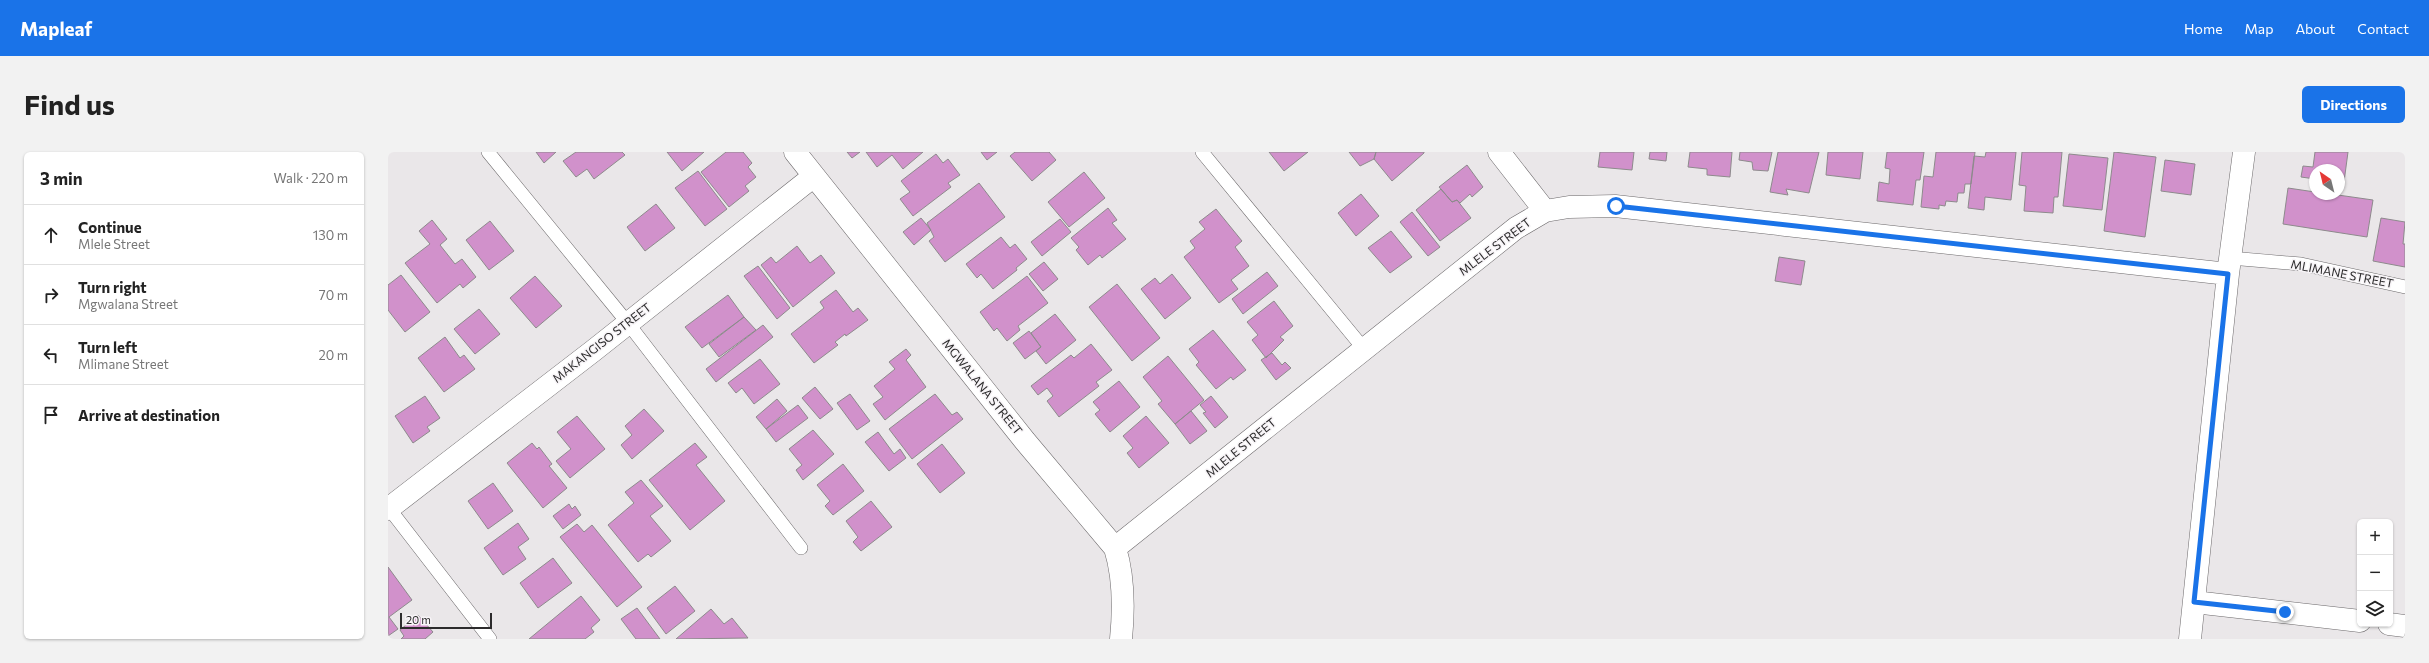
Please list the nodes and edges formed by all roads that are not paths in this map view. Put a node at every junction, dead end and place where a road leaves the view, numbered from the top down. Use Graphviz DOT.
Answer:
graph roads {
  1 [pos="488,152"];
  2 [pos="795,152"];
  3 [pos="1202,152"];
  4 [pos="1499,152"];
  5 [pos="2244,152"];
  6 [pos="814,176"];
  7 [pos="1545,211"];
  8 [pos="2230,266"];
  9 [pos="2405,287"];
  10 [pos="627,322"];
  11 [pos="1364,349"];
  12 [pos="388,508"];
  13 [pos="801,548"];
  14 [pos="1115,548"];
  15 [pos="2194,602"];
  16 [pos="2357,620"];
  17 [pos="2393,624"];
  18 [pos="2405,626"];
  19 [pos="490,639"];
  20 [pos="1121,639"];
  21 [pos="2190,639"];
  1 -- 10 [label="lane"];
  2 -- 6 [label="street, MGWALANA STREET"];
  3 -- 11 [label="lane"];
  4 -- 7 [label="street"];
  5 -- 8 [label="street"];
  6 -- 10 [label="street, MAKANGISO STREET"];
  6 -- 14 [label="street, MGWALANA STREET"];
  7 -- 8 [label="street, MLELE STREET"];
  7 -- 11 [label="street, MLELE STREET"];
  8 -- 9 [label="lane, MLIMANE STREET"];
  8 -- 15 [label="street"];
  10 -- 12 [label="street, MAKANGISO STREET"];
  10 -- 13 [label="lane"];
  11 -- 14 [label="street, MLELE STREET"];
  12 -- 19 [label="lane"];
  14 -- 20 [label="street, MGWALANA STREET"];
  15 -- 16 [label="street"];
  15 -- 21 [label="street"];
  17 -- 18 [label="street"];
}
